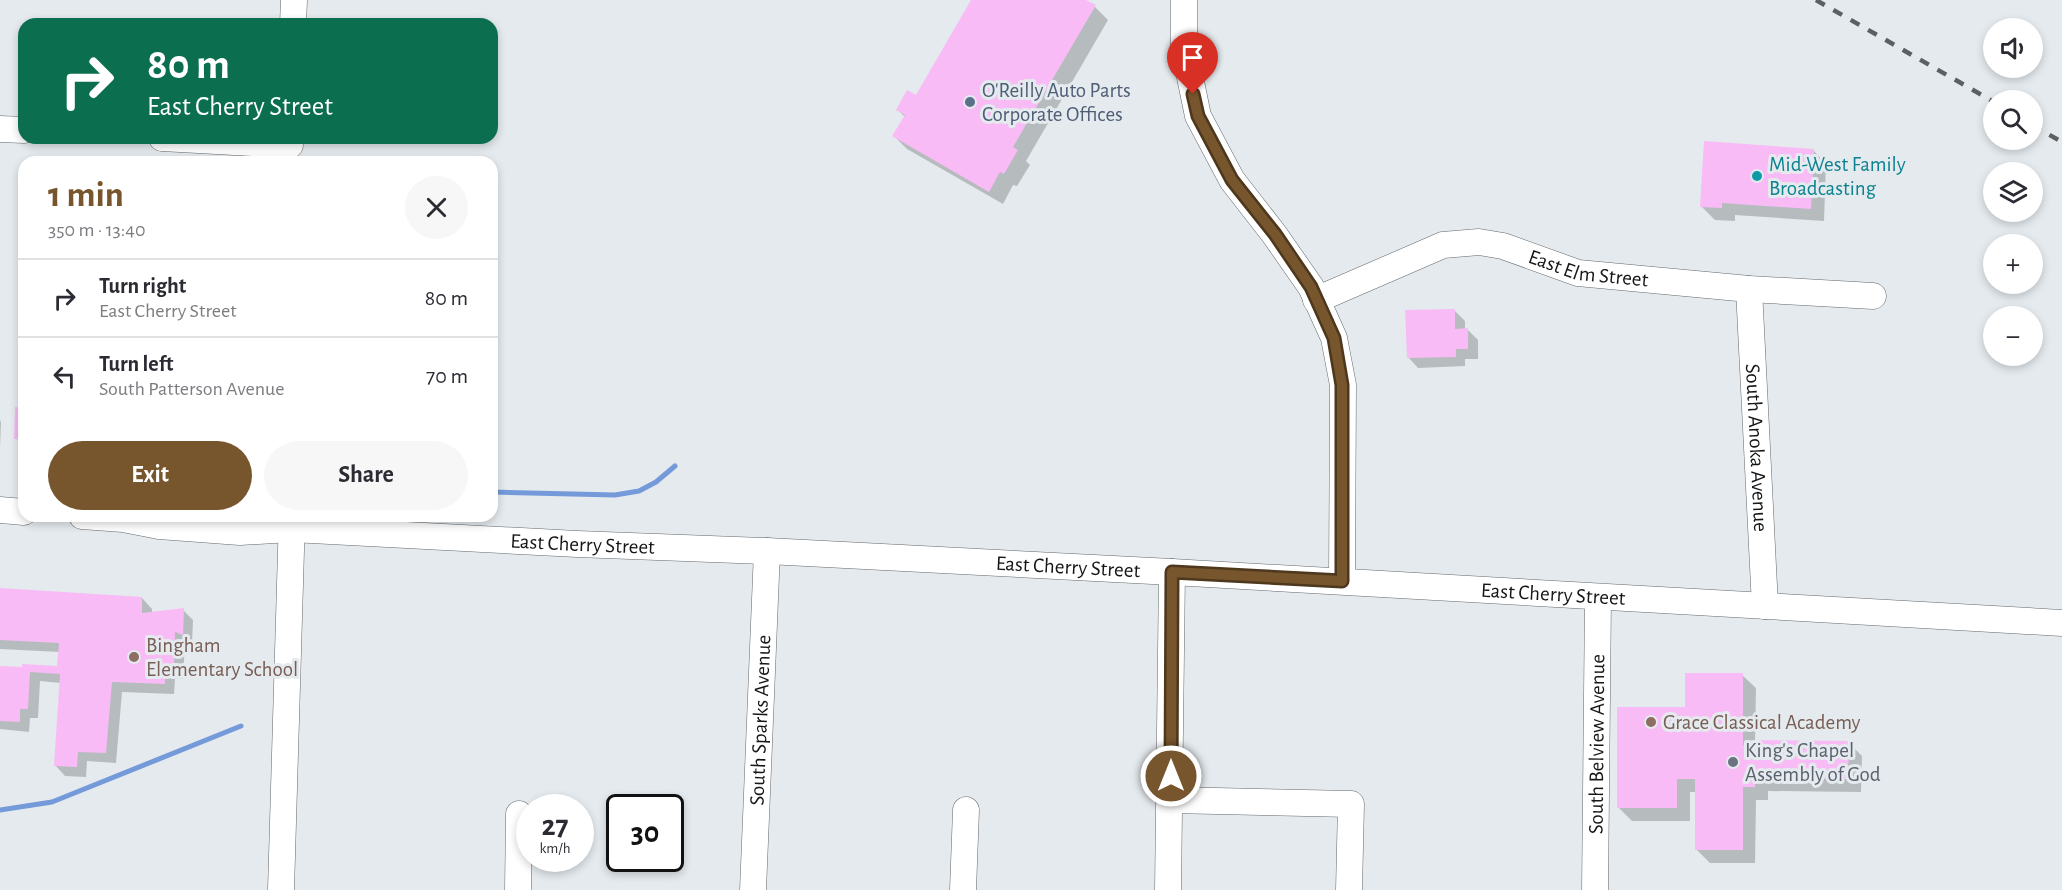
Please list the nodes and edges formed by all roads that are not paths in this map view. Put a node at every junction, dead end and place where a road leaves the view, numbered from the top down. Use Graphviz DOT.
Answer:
graph roads {
  1 [pos="294,0"];
  2 [pos="1184,0"];
  3 [pos="293,18"];
  4 [pos="0,129"];
  5 [pos="18,130"];
  6 [pos="239,144"];
  7 [pos="290,148"];
  8 [pos="1749,289"];
  9 [pos="1873,296"];
  10 [pos="1317,300"];
  11 [pos="0,510"];
  12 [pos="18,512"];
  13 [pos="146,522"];
  14 [pos="292,523"];
  15 [pos="767,551"];
  16 [pos="1172,572"];
  17 [pos="1342,581"];
  18 [pos="1598,598"];
  19 [pos="1765,606"];
  20 [pos="2062,623"];
  21 [pos="1171,800"];
  22 [pos="966,810"];
  23 [pos="518,872"];
  24 [pos="281,890"];
  25 [pos="518,890"];
  26 [pos="753,890"];
  27 [pos="963,890"];
  28 [pos="1168,890"];
  29 [pos="1349,890"];
  30 [pos="1595,890"];
  1 -- 3 [label="street"];
  2 -- 10 [label="street"];
  4 -- 5 [label="street"];
  6 -- 7 [label="street"];
  8 -- 9 [label="street, East Elm Street"];
  8 -- 10 [label="street, East Elm Street"];
  8 -- 19 [label="street, South Anoka Avenue"];
  10 -- 17 [label="street"];
  11 -- 12 [label="street"];
  13 -- 14 [label="street, East Cherry Street"];
  14 -- 15 [label="street, East Cherry Street"];
  14 -- 24 [label="street"];
  15 -- 16 [label="street, East Cherry Street"];
  15 -- 26 [label="street, South Sparks Avenue"];
  16 -- 17 [label="street, East Cherry Street"];
  16 -- 21 [label="street"];
  17 -- 18 [label="street, East Cherry Street"];
  18 -- 19 [label="street, East Cherry Street"];
  18 -- 30 [label="street, South Belview Avenue"];
  19 -- 20 [label="street, East Cherry Street"];
  21 -- 28 [label="street"];
  21 -- 29 [label="street"];
  22 -- 27 [label="street"];
  23 -- 25 [label="street"];
}
